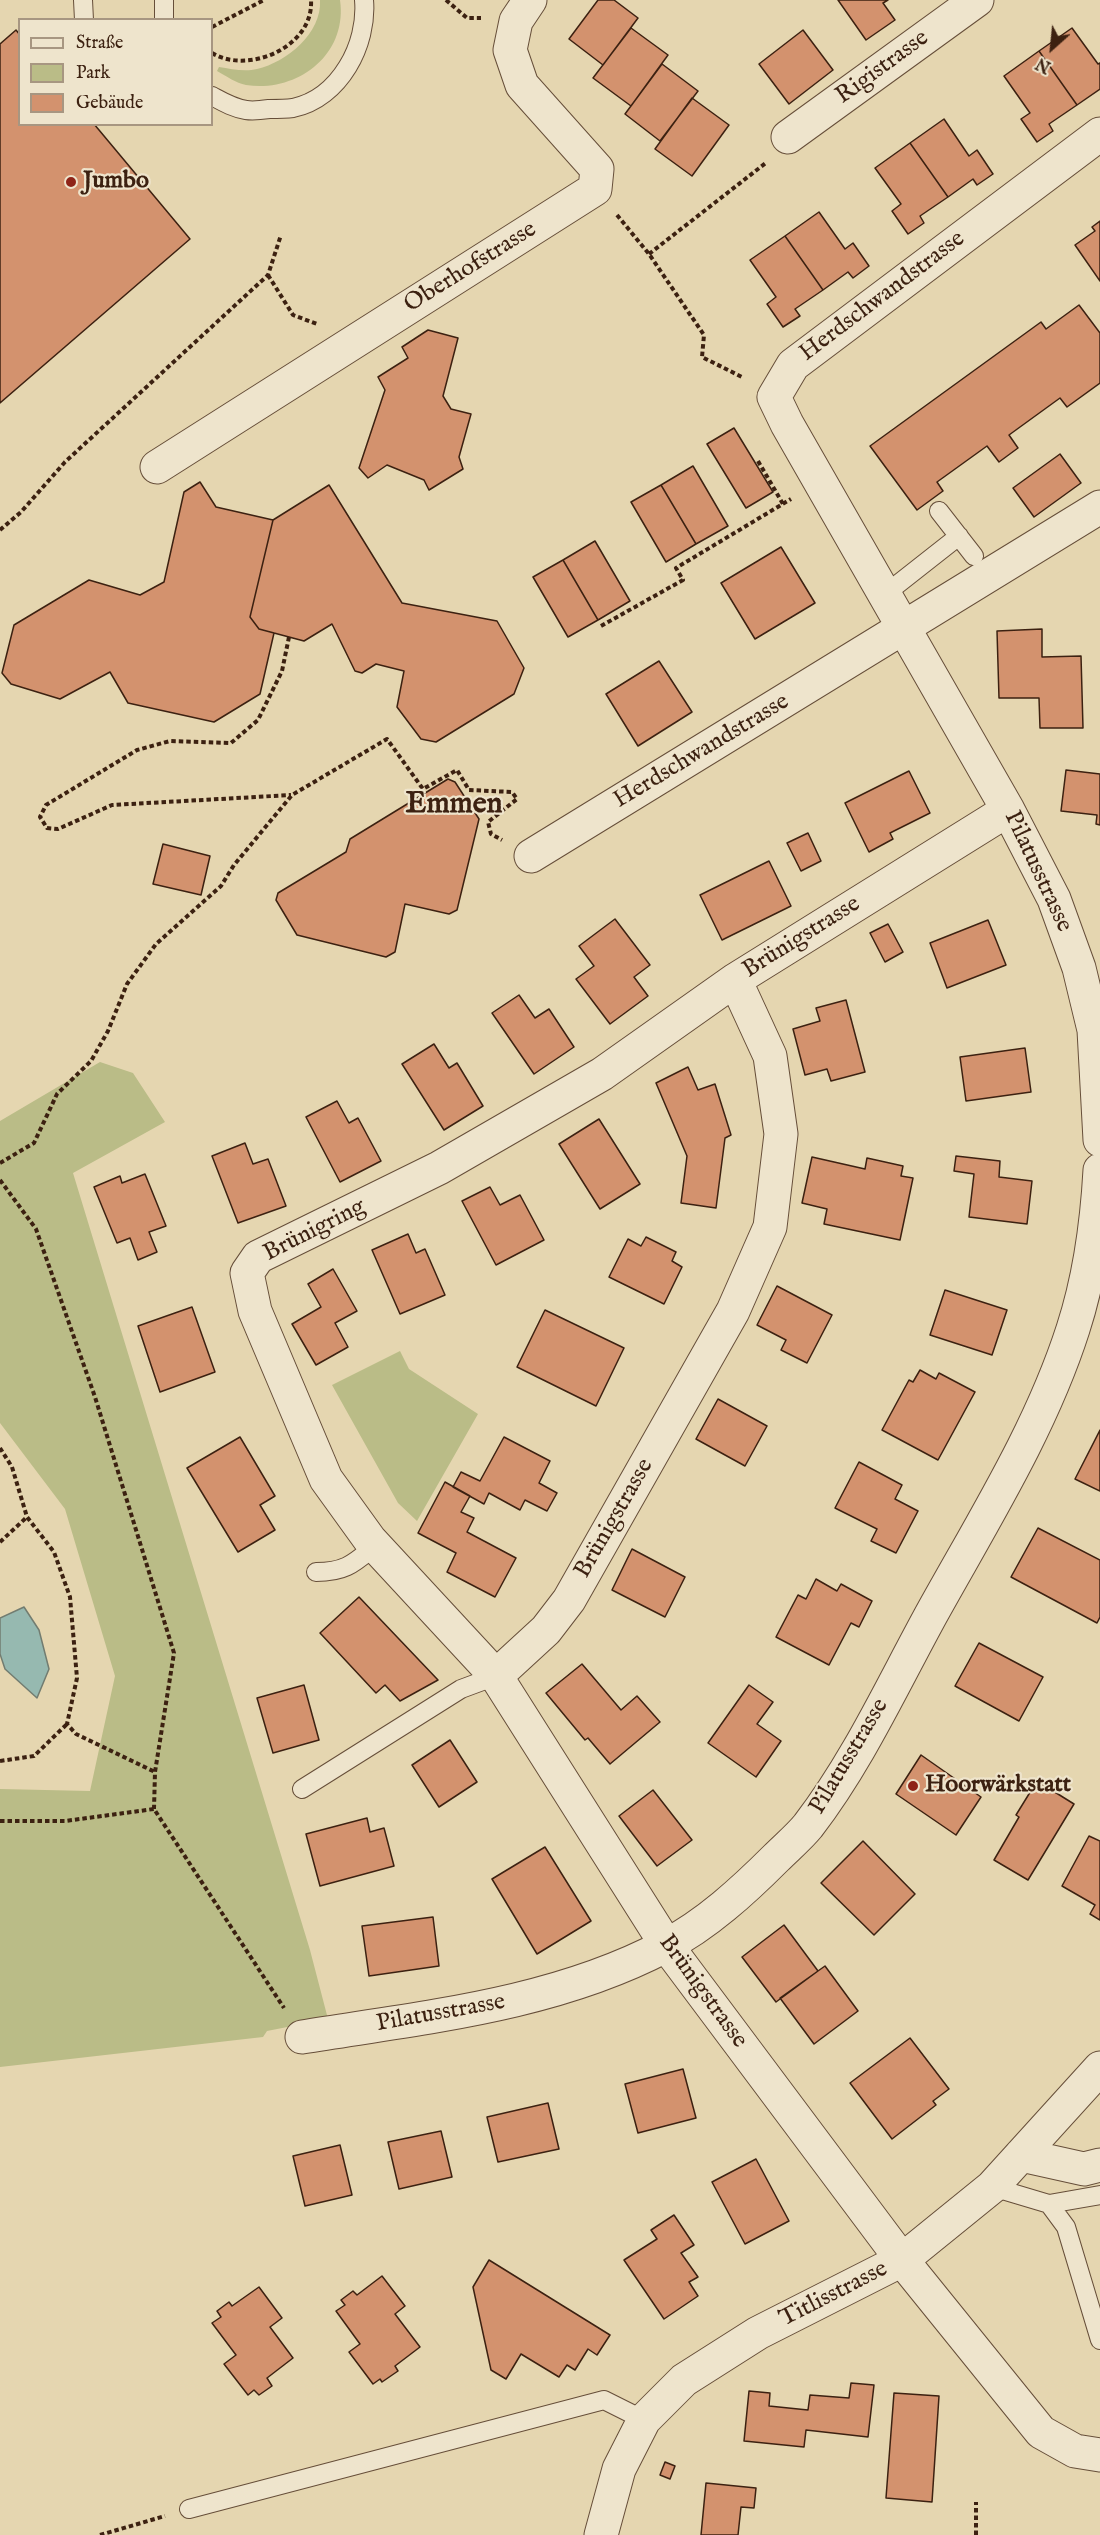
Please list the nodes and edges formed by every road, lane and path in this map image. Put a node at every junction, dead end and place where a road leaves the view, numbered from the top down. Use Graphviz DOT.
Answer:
graph roads {
  1 [pos="83,0"];
  2 [pos="164,0"];
  3 [pos="264,0"];
  4 [pos="311,0"];
  5 [pos="364,0"];
  6 [pos="530,0"];
  7 [pos="977,0"];
  8 [pos="84,18"];
  9 [pos="164,18"];
  10 [pos="213,26"];
  11 [pos="213,54"];
  12 [pos="213,97"];
  13 [pos="1100,134"];
  14 [pos="788,137"];
  15 [pos="595,189"];
  16 [pos="281,235"];
  17 [pos="649,254"];
  18 [pos="268,275"];
  19 [pos="341,350"];
  20 [pos="745,379"];
  21 [pos="758,461"];
  22 [pos="157,467"];
  23 [pos="820,482"];
  24 [pos="783,504"];
  25 [pos="1100,507"];
  26 [pos="939,511"];
  27 [pos="0,530"];
  28 [pos="959,536"];
  29 [pos="974,556"];
  30 [pos="884,595"];
  31 [pos="601,626"];
  32 [pos="903,628"];
  33 [pos="289,637"];
  34 [pos="292,795"];
  35 [pos="1008,810"];
  36 [pos="531,856"];
  37 [pos="735,980"];
  38 [pos="1100,1140"];
  39 [pos="0,1163"];
  40 [pos="1100,1170"];
  41 [pos="0,1180"];
  42 [pos="0,1448"];
  43 [pos="27,1517"];
  44 [pos="0,1542"];
  45 [pos="375,1546"];
  46 [pos="316,1572"];
  47 [pos="496,1676"];
  48 [pos="67,1724"];
  49 [pos="0,1761"];
  50 [pos="154,1772"];
  51 [pos="302,1789"];
  52 [pos="154,1809"];
  53 [pos="0,1821"];
  54 [pos="667,1946"];
  55 [pos="302,2037"];
  56 [pos="1100,2068"];
  57 [pos="1021,2155"];
  58 [pos="1100,2165"];
  59 [pos="992,2187"];
  60 [pos="1100,2195"];
  61 [pos="1049,2204"];
  62 [pos="902,2260"];
  63 [pos="1100,2340"];
  64 [pos="644,2420"];
  65 [pos="1100,2455"];
  66 [pos="976,2502"];
  67 [pos="189,2509"];
  68 [pos="100,2535"];
  69 [pos="601,2535"];
  70 [pos="976,2535"];
  1 -- 8 [label="lane"];
  2 -- 9 [label="lane"];
  3 -- 10 [label="path"];
  4 -- 11 [label="path"];
  5 -- 12 [label="lane"];
  6 -- 15 [label="street"];
  7 -- 14 [label="street, Rigistrasse"];
  13 -- 23 [label="street, Herdschwandstrasse"];
  14 -- 17 [label="path"];
  15 -- 17 [label="path"];
  15 -- 19 [label="street, Oberhofstrasse"];
  16 -- 18 [label="path"];
  17 -- 20 [label="path"];
  18 -- 19 [label="path"];
  18 -- 27 [label="path"];
  19 -- 22 [label="street, Oberhofstrasse"];
  21 -- 24 [label="path"];
  23 -- 24 [label="path"];
  23 -- 30 [label="street, Herdschwandstrasse"];
  24 -- 31 [label="path"];
  25 -- 32 [label="street, Herdschwandstrasse"];
  26 -- 28 [label="lane"];
  28 -- 29 [label="lane"];
  28 -- 30 [label="lane"];
  30 -- 32 [label="street, Herdschwandstrasse"];
  32 -- 35 [label="street, Pilatusstrasse"];
  32 -- 36 [label="street, Herdschwandstrasse"];
  33 -- 34 [label="path"];
  34 -- 36 [label="path"];
  34 -- 39 [label="path"];
  35 -- 37 [label="street, Brünigstrasse"];
  35 -- 38 [label="street, Pilatusstrasse"];
  37 -- 45 [label="street, Brünigring"];
  37 -- 47 [label="street, Brünigstrasse"];
  40 -- 54 [label="street, Pilatusstrasse"];
  41 -- 50 [label="path"];
  42 -- 43 [label="path"];
  43 -- 44 [label="path"];
  43 -- 48 [label="path"];
  45 -- 46 [label="lane"];
  45 -- 47 [label="street, Brünigring"];
  47 -- 51 [label="lane"];
  47 -- 54 [label="street, Brünigstrasse"];
  48 -- 49 [label="path"];
  48 -- 50 [label="path"];
  50 -- 52 [label="path"];
  52 -- 53 [label="path"];
  52 -- 55 [label="path"];
  54 -- 55 [label="street, Pilatusstrasse"];
  54 -- 62 [label="street, Brünigstrasse"];
  56 -- 57 [label="street, Titlisstrasse"];
  57 -- 58 [label="street"];
  57 -- 59 [label="street, Titlisstrasse"];
  59 -- 61 [label="lane"];
  59 -- 62 [label="street, Titlisstrasse"];
  60 -- 61 [label="lane"];
  61 -- 63 [label="lane"];
  62 -- 64 [label="street, Titlisstrasse"];
  62 -- 65 [label="street, Brünigstrasse"];
  64 -- 67 [label="lane"];
  64 -- 69 [label="street, Titlisstrasse"];
  66 -- 70 [label="path"];
  67 -- 68 [label="path"];
}
